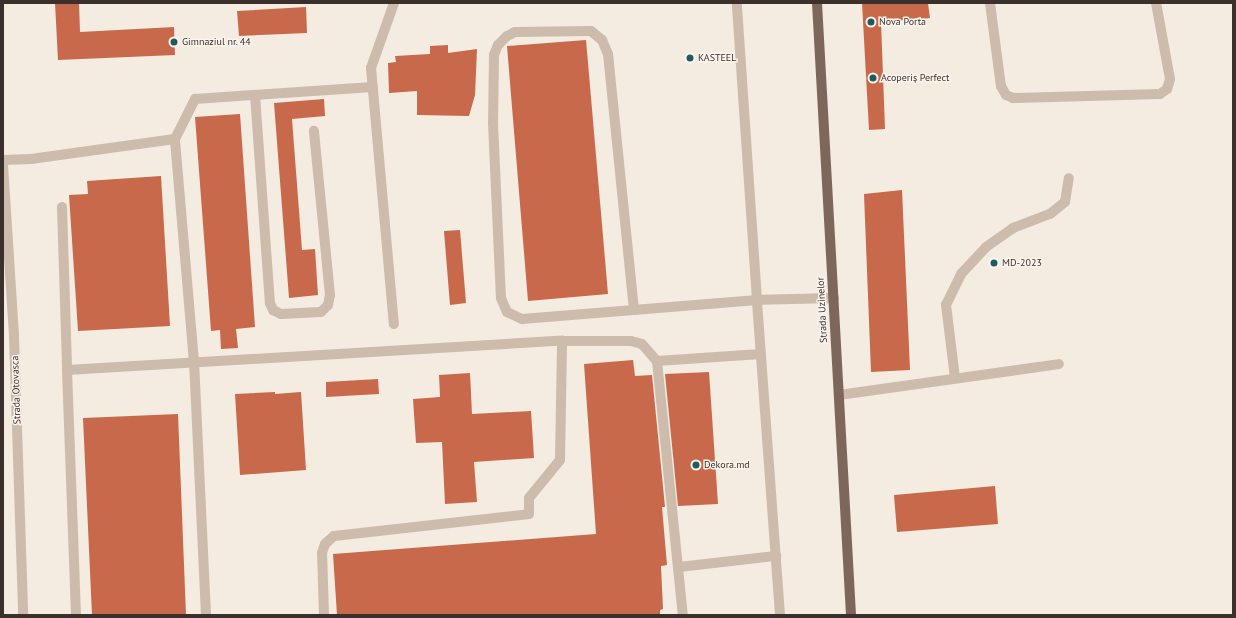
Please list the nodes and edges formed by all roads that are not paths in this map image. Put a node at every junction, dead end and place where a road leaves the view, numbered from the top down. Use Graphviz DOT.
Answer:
graph roads {
  1 [pos="394,3"];
  2 [pos="737,3"];
  3 [pos="817,3"];
  4 [pos="990,3"];
  5 [pos="1156,3"];
  6 [pos="373,87"];
  7 [pos="255,95"];
  8 [pos="314,131"];
  9 [pos="175,139"];
  10 [pos="3,160"];
  11 [pos="3,165"];
  12 [pos="1069,178"];
  13 [pos="4,185"];
  14 [pos="62,207"];
  15 [pos="834,298"];
  16 [pos="758,300"];
  17 [pos="634,310"];
  18 [pos="394,324"];
  19 [pos="562,340"];
  20 [pos="761,354"];
  21 [pos="657,361"];
  22 [pos="194,362"];
  23 [pos="1059,364"];
  24 [pos="67,370"];
  25 [pos="955,378"];
  26 [pos="839,395"];
  27 [pos="776,556"];
  28 [pos="679,568"];
  29 [pos="23,615"];
  30 [pos="76,615"];
  31 [pos="206,615"];
  32 [pos="324,615"];
  33 [pos="683,615"];
  34 [pos="780,615"];
  35 [pos="851,615"];
  1 -- 6 [label="street"];
  2 -- 16 [label="street"];
  3 -- 15 [label="main road, Strada Uzinelor"];
  4 -- 5 [label="street"];
  6 -- 7 [label="street"];
  6 -- 18 [label="street"];
  7 -- 8 [label="street"];
  7 -- 9 [label="street"];
  9 -- 10 [label="street"];
  9 -- 22 [label="street"];
  11 -- 13 [label="street, Strada Otovasca"];
  12 -- 25 [label="street"];
  13 -- 29 [label="street, Strada Otovasca"];
  14 -- 24 [label="street"];
  15 -- 16 [label="street"];
  15 -- 26 [label="main road, Strada Uzinelor"];
  16 -- 17 [label="street"];
  16 -- 20 [label="street"];
  17 -- 17 [label="street"];
  19 -- 21 [label="street"];
  19 -- 22 [label="street"];
  19 -- 32 [label="street"];
  20 -- 21 [label="street"];
  20 -- 27 [label="street"];
  21 -- 28 [label="street"];
  22 -- 24 [label="street"];
  22 -- 31 [label="street"];
  23 -- 25 [label="street"];
  24 -- 30 [label="street"];
  25 -- 26 [label="street"];
  26 -- 35 [label="main road, Strada Uzinelor"];
  27 -- 28 [label="street"];
  27 -- 34 [label="street"];
  28 -- 33 [label="street"];
}
